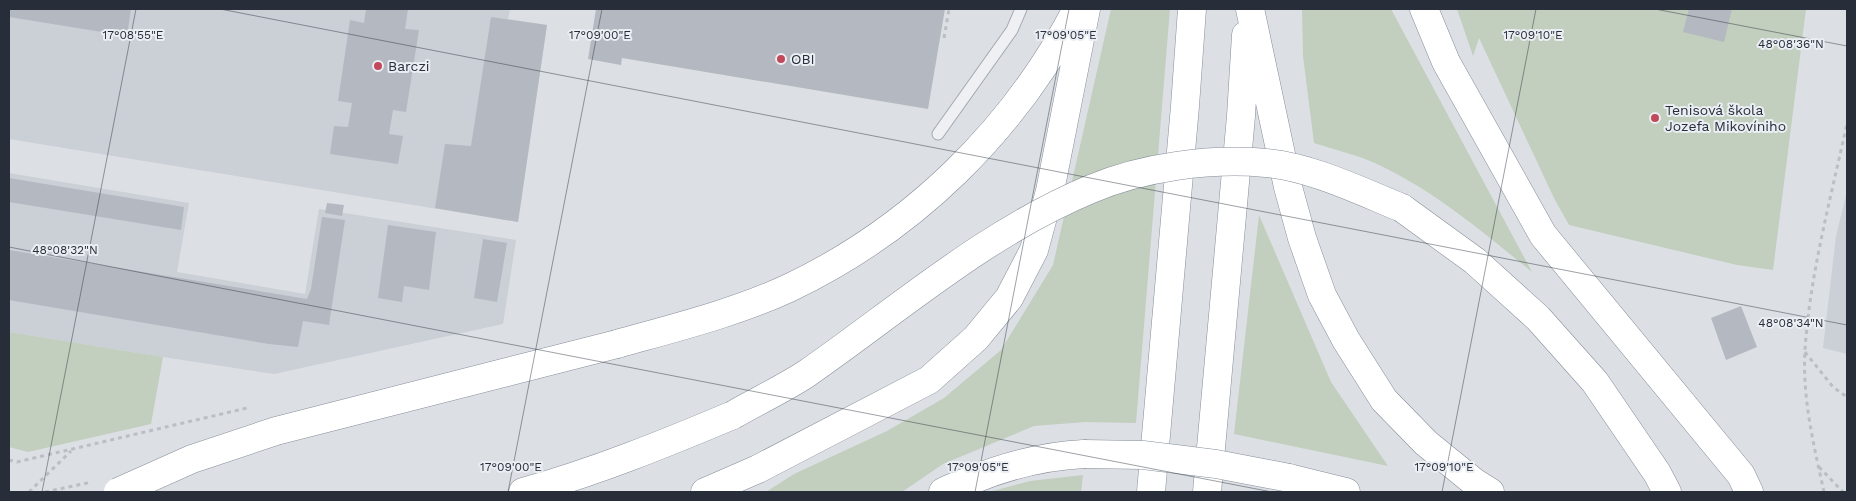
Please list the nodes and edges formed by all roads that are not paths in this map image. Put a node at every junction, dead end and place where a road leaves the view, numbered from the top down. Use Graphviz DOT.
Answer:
graph roads {
  1 [pos="1021,9"];
  2 [pos="1077,9"];
  3 [pos="1086,9"];
  4 [pos="1192,9"];
  5 [pos="1249,9"];
  6 [pos="1424,9"];
  7 [pos="938,134"];
  8 [pos="758,469"];
  9 [pos="118,492"];
  10 [pos="523,492"];
  11 [pos="705,492"];
  12 [pos="733,492"];
  13 [pos="943,492"];
  14 [pos="1151,492"];
  15 [pos="1207,492"];
  16 [pos="1346,492"];
  17 [pos="1490,492"];
  18 [pos="1667,492"];
  19 [pos="1749,492"];
  1 -- 7 [label="lane"];
  2 -- 9 [label="highway, bridge"];
  3 -- 8 [label="highway"];
  4 -- 14 [label="highway"];
  5 -- 15 [label="highway"];
  5 -- 17 [label="highway"];
  6 -- 19 [label="highway"];
  8 -- 11 [label="highway"];
  8 -- 12 [label="highway"];
  10 -- 18 [label="highway, bridge"];
  13 -- 16 [label="highway, bridge"];
}
